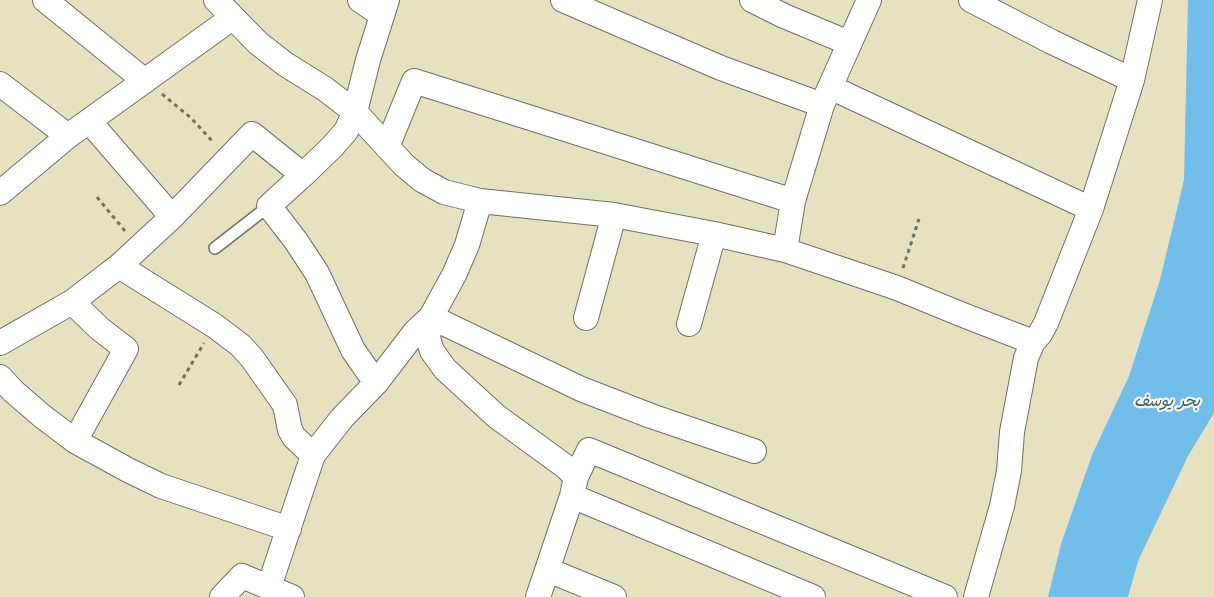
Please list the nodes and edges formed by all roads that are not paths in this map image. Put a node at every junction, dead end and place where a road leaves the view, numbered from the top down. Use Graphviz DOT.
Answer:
graph roads {
  1 [pos="46,0"];
  2 [pos="216,0"];
  3 [pos="360,0"];
  4 [pos="563,0"];
  5 [pos="752,0"];
  6 [pos="869,0"];
  7 [pos="971,0"];
  8 [pos="1150,0"];
  9 [pos="385,8"];
  10 [pos="232,18"];
  11 [pos="849,43"];
  12 [pos="1132,80"];
  13 [pos="145,81"];
  14 [pos="0,84"];
  15 [pos="826,96"];
  16 [pos="355,112"];
  17 [pos="89,121"];
  18 [pos="68,136"];
  19 [pos="387,146"];
  20 [pos="303,176"];
  21 [pos="0,193"];
  22 [pos="480,201"];
  23 [pos="793,201"];
  24 [pos="269,206"];
  25 [pos="1091,209"];
  26 [pos="614,215"];
  27 [pos="172,217"];
  28 [pos="714,234"];
  29 [pos="215,248"];
  30 [pos="785,250"];
  31 [pos="119,266"];
  32 [pos="72,302"];
  33 [pos="431,317"];
  34 [pos="586,318"];
  35 [pos="689,324"];
  36 [pos="1033,342"];
  37 [pos="0,343"];
  38 [pos="0,377"];
  39 [pos="376,383"];
  40 [pos="75,441"];
  41 [pos="754,451"];
  42 [pos="313,455"];
  43 [pos="574,486"];
  44 [pos="289,529"];
  45 [pos="548,570"];
  46 [pos="269,587"];
  47 [pos="541,596"];
  48 [pos="222,597"];
  49 [pos="292,597"];
  50 [pos="614,597"];
  51 [pos="813,597"];
  52 [pos="945,597"];
  53 [pos="976,597"];
  1 -- 13 [label="street"];
  2 -- 10 [label="street"];
  3 -- 9 [label="street"];
  4 -- 15 [label="street"];
  5 -- 11 [label="street"];
  6 -- 11 [label="street"];
  7 -- 12 [label="street"];
  8 -- 12 [label="street"];
  9 -- 16 [label="street"];
  10 -- 13 [label="street"];
  10 -- 16 [label="street"];
  11 -- 15 [label="street"];
  12 -- 25 [label="street"];
  13 -- 17 [label="street"];
  14 -- 18 [label="street"];
  15 -- 23 [label="street"];
  15 -- 25 [label="street"];
  16 -- 19 [label="street"];
  16 -- 20 [label="street"];
  17 -- 18 [label="street"];
  17 -- 27 [label="street"];
  18 -- 21 [label="street"];
  19 -- 22 [label="street"];
  19 -- 23 [label="street"];
  20 -- 24 [label="street"];
  20 -- 27 [label="street"];
  22 -- 26 [label="street"];
  22 -- 33 [label="street"];
  23 -- 30 [label="street"];
  24 -- 29 [label="lane"];
  24 -- 39 [label="street"];
  25 -- 36 [label="street"];
  26 -- 28 [label="street"];
  26 -- 34 [label="street"];
  27 -- 31 [label="street"];
  28 -- 30 [label="street"];
  28 -- 35 [label="street"];
  30 -- 36 [label="street"];
  31 -- 32 [label="street"];
  31 -- 42 [label="street"];
  32 -- 37 [label="street"];
  32 -- 40 [label="street"];
  33 -- 39 [label="street"];
  33 -- 41 [label="street"];
  33 -- 43 [label="street"];
  36 -- 53 [label="street"];
  38 -- 40 [label="street"];
  39 -- 42 [label="street"];
  40 -- 44 [label="street"];
  42 -- 44 [label="street"];
  43 -- 45 [label="street"];
  43 -- 51 [label="street"];
  43 -- 52 [label="street"];
  44 -- 46 [label="street"];
  45 -- 47 [label="street"];
  45 -- 50 [label="street"];
  46 -- 48 [label="street"];
  46 -- 49 [label="street"];
}
